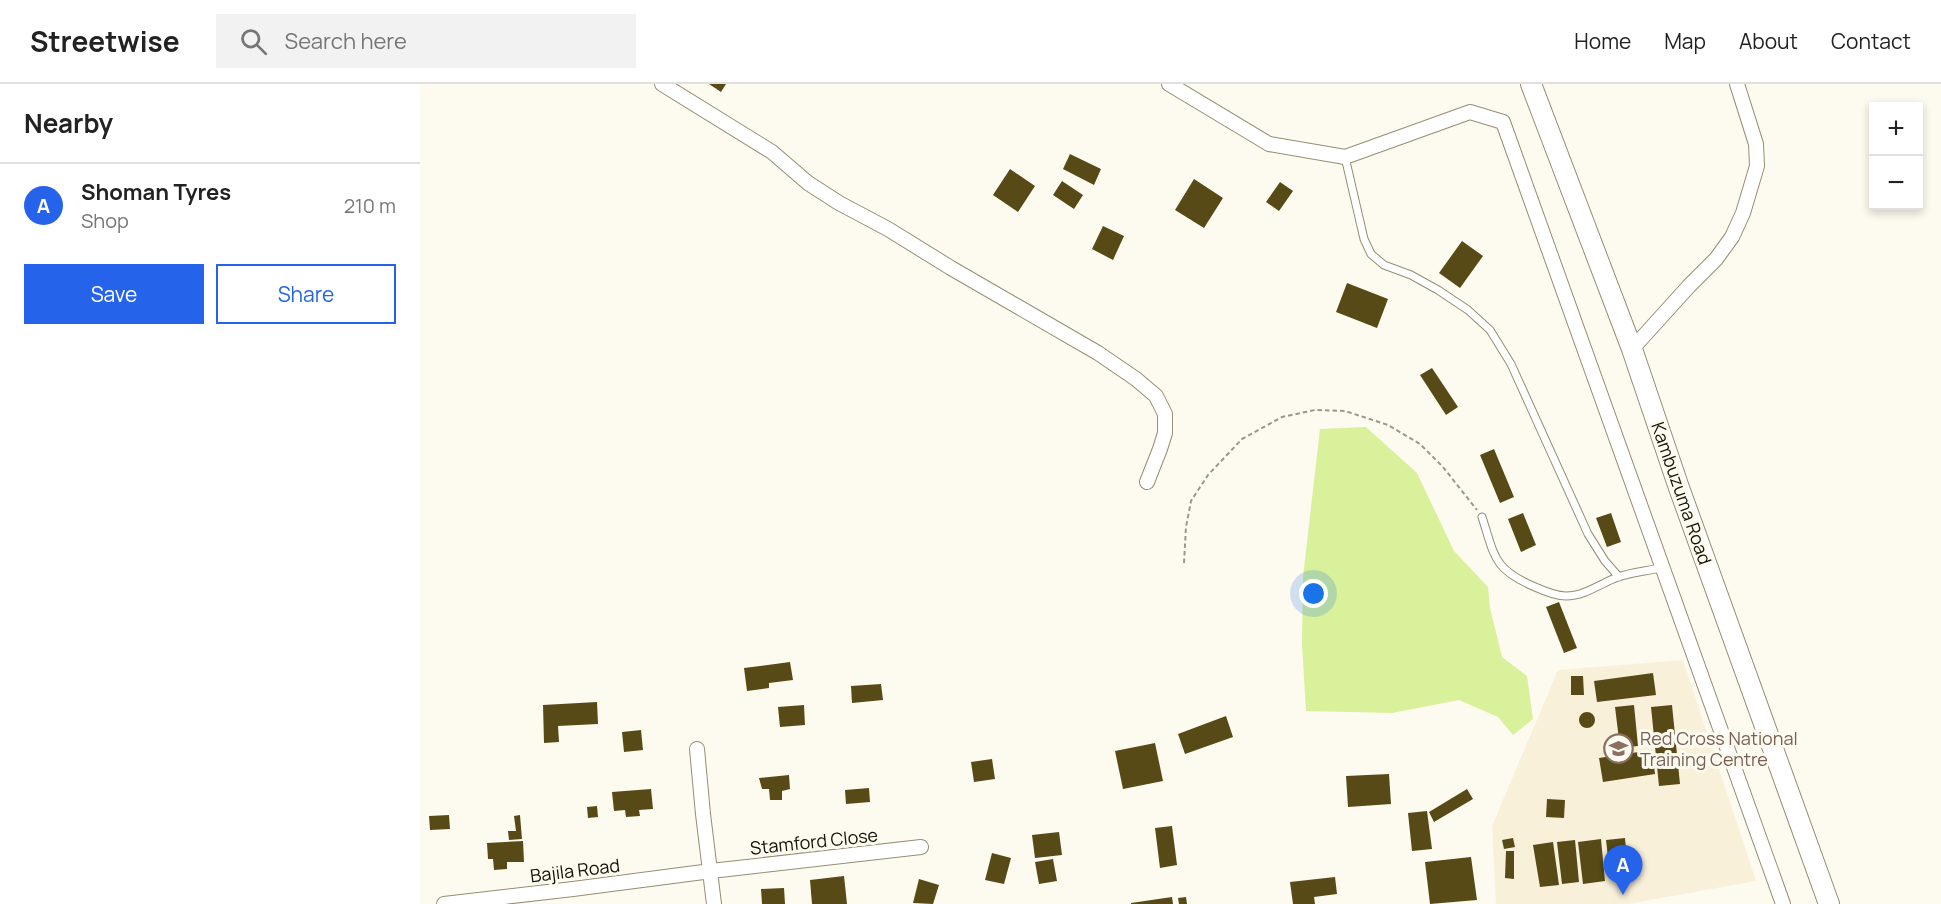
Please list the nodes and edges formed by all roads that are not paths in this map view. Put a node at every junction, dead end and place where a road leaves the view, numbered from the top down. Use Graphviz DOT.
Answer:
graph roads {
  1 [pos="662,84"];
  2 [pos="1169,84"];
  3 [pos="1531,84"];
  4 [pos="1737,84"];
  5 [pos="1346,157"];
  6 [pos="1632,350"];
  7 [pos="1147,482"];
  8 [pos="1482,517"];
  9 [pos="1664,567"];
  10 [pos="1619,577"];
  11 [pos="697,749"];
  12 [pos="921,847"];
  13 [pos="711,871"];
  14 [pos="444,904"];
  15 [pos="714,904"];
  16 [pos="1783,904"];
  17 [pos="1829,904"];
  1 -- 7 [label="street"];
  2 -- 5 [label="street"];
  3 -- 6 [label="main road, Kambuzuma Road"];
  4 -- 6 [label="street"];
  5 -- 9 [label="street"];
  5 -- 10 [label="lane"];
  6 -- 17 [label="main road, Kambuzuma Road"];
  8 -- 10 [label="lane"];
  9 -- 10 [label="lane"];
  9 -- 16 [label="street"];
  11 -- 13 [label="street"];
  12 -- 13 [label="street, Stamford Close"];
  13 -- 14 [label="street, Bajila Road"];
  13 -- 15 [label="street"];
}
